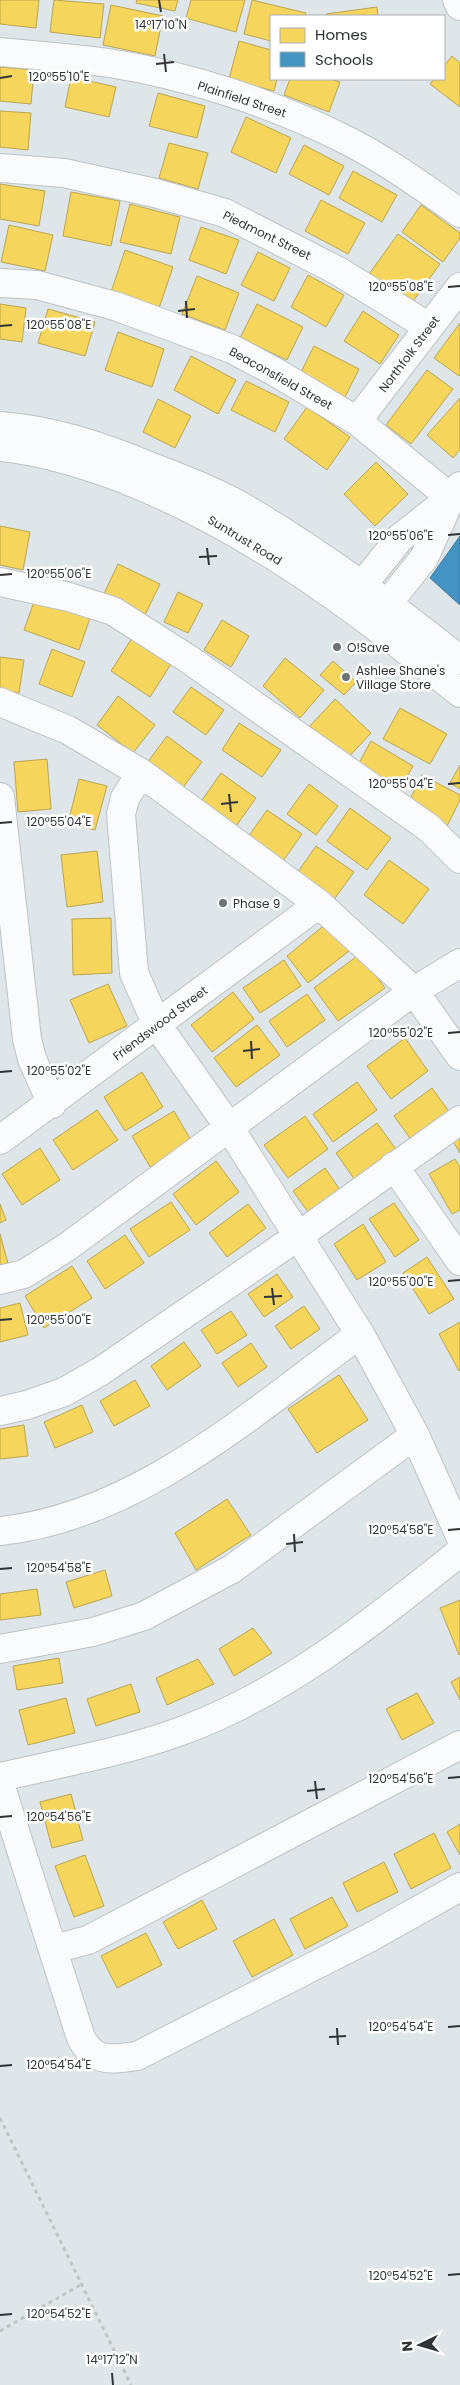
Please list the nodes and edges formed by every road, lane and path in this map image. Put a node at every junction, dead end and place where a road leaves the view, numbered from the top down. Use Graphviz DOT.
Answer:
graph roads {
  1 [pos="456,0"];
  2 [pos="460,6"];
  3 [pos="0,52"];
  4 [pos="0,168"];
  5 [pos="460,213"];
  6 [pos="0,283"];
  7 [pos="460,287"];
  8 [pos="429,327"];
  9 [pos="358,421"];
  10 [pos="0,426"];
  11 [pos="0,447"];
  12 [pos="456,492"];
  13 [pos="0,582"];
  14 [pos="354,595"];
  15 [pos="379,614"];
  16 [pos="448,639"];
  17 [pos="460,660"];
  18 [pos="460,692"];
  19 [pos="0,708"];
  20 [pos="141,773"];
  21 [pos="0,797"];
  22 [pos="460,859"];
  23 [pos="319,904"];
  24 [pos="460,963"];
  25 [pos="414,991"];
  26 [pos="158,1025"];
  27 [pos="460,1056"];
  28 [pos="52,1104"];
  29 [pos="460,1120"];
  30 [pos="229,1127"];
  31 [pos="0,1140"];
  32 [pos="394,1166"];
  33 [pos="297,1237"];
  34 [pos="460,1261"];
  35 [pos="0,1280"];
  36 [pos="360,1334"];
  37 [pos="0,1411"];
  38 [pos="415,1435"];
  39 [pos="0,1531"];
  40 [pos="460,1536"];
  41 [pos="460,1552"];
  42 [pos="0,1649"];
  43 [pos="460,1745"];
  44 [pos="0,1777"];
  45 [pos="0,1784"];
  46 [pos="460,1887"];
  47 [pos="54,1948"];
  48 [pos="0,2118"];
  49 [pos="82,2284"];
  50 [pos="0,2332"];
  51 [pos="131,2385"];
  1 -- 2 [label="street"];
  3 -- 5 [label="street, Plainfield Street"];
  4 -- 8 [label="street, Piedmont Street"];
  6 -- 9 [label="street, Beaconsfield Street"];
  7 -- 8 [label="street, Northfolk Street"];
  8 -- 9 [label="street, Northfolk Street"];
  9 -- 12 [label="street, Beaconsfield Street"];
  10 -- 14 [label="street, Suntrust Road"];
  11 -- 14 [label="street, Suntrust Road"];
  12 -- 14 [label="street"];
  12 -- 15 [label="street"];
  13 -- 22 [label="street"];
  14 -- 15 [label="street, Suntrust Road"];
  15 -- 16 [label="street, Suntrust Road"];
  15 -- 18 [label="street, Suntrust Road"];
  16 -- 17 [label="street, Suntrust Road"];
  19 -- 20 [label="street"];
  20 -- 23 [label="street"];
  20 -- 26 [label="street"];
  21 -- 28 [label="street"];
  23 -- 25 [label="street"];
  23 -- 26 [label="street, Friendswood Street"];
  24 -- 25 [label="street"];
  25 -- 27 [label="street"];
  25 -- 30 [label="street"];
  26 -- 28 [label="street, Friendswood Street"];
  26 -- 30 [label="street"];
  28 -- 31 [label="street, Friendswood Street"];
  29 -- 32 [label="street"];
  30 -- 33 [label="street"];
  30 -- 35 [label="street"];
  32 -- 33 [label="street"];
  32 -- 34 [label="street"];
  33 -- 36 [label="street"];
  33 -- 37 [label="street"];
  36 -- 38 [label="street"];
  36 -- 39 [label="street"];
  38 -- 40 [label="street"];
  38 -- 42 [label="street"];
  41 -- 44 [label="street"];
  43 -- 47 [label="street"];
  45 -- 47 [label="street"];
  46 -- 47 [label="street"];
  48 -- 49 [label="path"];
  49 -- 50 [label="path"];
  49 -- 51 [label="path"];
}
